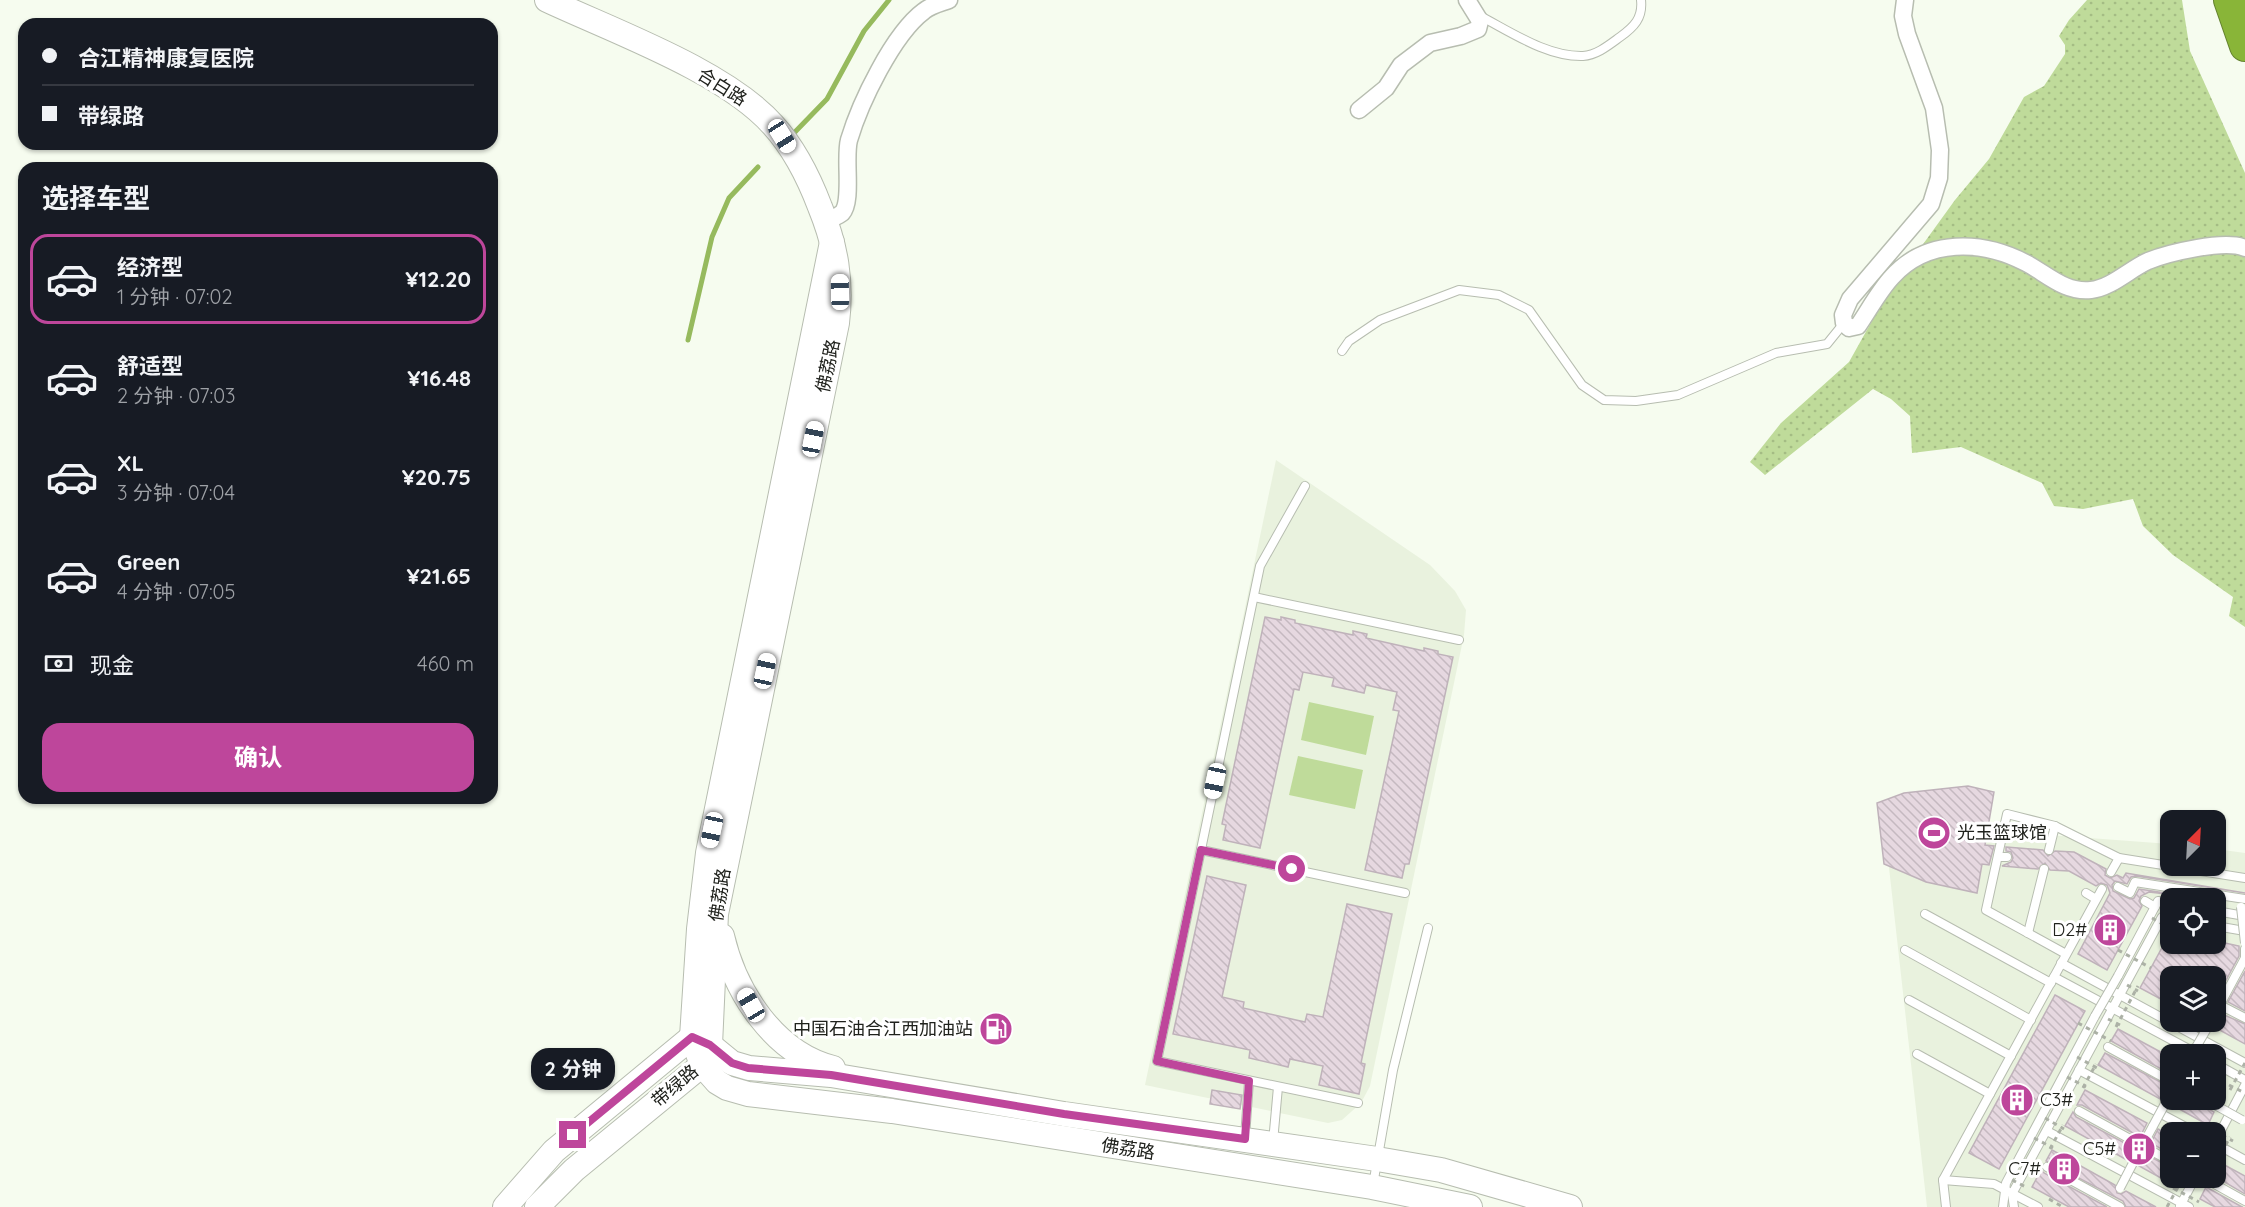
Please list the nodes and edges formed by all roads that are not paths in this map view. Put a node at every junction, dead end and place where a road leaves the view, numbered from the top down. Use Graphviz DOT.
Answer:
graph roads {
  1 [pos="547,0"];
  2 [pos="950,0"];
  3 [pos="1467,0"];
  4 [pos="1641,0"];
  5 [pos="1905,0"];
  6 [pos="2229,0"];
  7 [pos="1477,14"];
  8 [pos="2245,46"];
  9 [pos="1359,110"];
  10 [pos="829,232"];
  11 [pos="2245,248"];
  12 [pos="1844,323"];
  13 [pos="1342,351"];
  14 [pos="1305,486"];
  15 [pos="1254,597"];
  16 [pos="1459,640"];
  17 [pos="2055,826"];
  18 [pos="1201,850"];
  19 [pos="2049,850"];
  20 [pos="2119,858"];
  21 [pos="2044,869"];
  22 [pos="2111,872"];
  23 [pos="2245,878"];
  24 [pos="2118,887"];
  25 [pos="721,888"];
  26 [pos="2102,889"];
  27 [pos="1405,893"];
  28 [pos="2086,893"];
  29 [pos="2096,899"];
  30 [pos="2145,901"];
  31 [pos="2160,901"];
  32 [pos="2243,905"];
  33 [pos="2155,906"];
  34 [pos="2226,909"];
  35 [pos="1925,914"];
  36 [pos="2160,921"];
  37 [pos="1428,928"];
  38 [pos="2226,928"];
  39 [pos="2245,931"];
  40 [pos="2028,933"];
  41 [pos="2245,944"];
  42 [pos="2245,949"];
  43 [pos="1905,950"];
  44 [pos="2066,954"];
  45 [pos="2061,963"];
  46 [pos="2052,980"];
  47 [pos="2226,991"];
  48 [pos="2120,995"];
  49 [pos="1909,1000"];
  50 [pos="2113,1009"];
  51 [pos="2226,1010"];
  52 [pos="2245,1018"];
  53 [pos="2031,1020"];
  54 [pos="2110,1044"];
  55 [pos="2179,1044"];
  56 [pos="701,1049"];
  57 [pos="1917,1054"];
  58 [pos="2011,1056"];
  59 [pos="2245,1063"];
  60 [pos="2079,1070"];
  61 [pos="2226,1070"];
  62 [pos="2160,1075"];
  63 [pos="2245,1080"];
  64 [pos="1249,1081"];
  65 [pos="902,1086"];
  66 [pos="2245,1086"];
  67 [pos="1278,1087"];
  68 [pos="1990,1095"];
  69 [pos="1358,1103"];
  70 [pos="2162,1110"];
  71 [pos="2224,1110"];
  72 [pos="2079,1111"];
  73 [pos="2244,1121"];
  74 [pos="2176,1122"];
  75 [pos="2226,1123"];
  76 [pos="2047,1131"];
  77 [pos="1245,1139"];
  78 [pos="1273,1143"];
  79 [pos="2143,1146"];
  80 [pos="2226,1148"];
  81 [pos="2160,1155"];
  82 [pos="1377,1159"];
  83 [pos="2245,1160"];
  84 [pos="2047,1167"];
  85 [pos="1943,1180"];
  86 [pos="1372,1187"];
  87 [pos="2191,1188"];
  88 [pos="2221,1188"];
  89 [pos="2012,1194"];
  90 [pos="2245,1201"];
  91 [pos="2114,1206"];
  92 [pos="2183,1206"];
  93 [pos="505,1207"];
  94 [pos="537,1207"];
  95 [pos="1470,1207"];
  96 [pos="1570,1207"];
  97 [pos="1946,1207"];
  98 [pos="2003,1207"];
  99 [pos="2014,1207"];
  100 [pos="2038,1207"];
  1 -- 10 [label="main road, 合白路"];
  2 -- 10 [label="street"];
  3 -- 7 [label="street"];
  4 -- 7 [label="lane"];
  5 -- 12 [label="street"];
  6 -- 8 [label="highway"];
  7 -- 9 [label="street"];
  10 -- 25 [label="main road, 佛荔路"];
  10 -- 56 [label="main road, 佛荔路"];
  11 -- 12 [label="street"];
  12 -- 13 [label="lane"];
  14 -- 15 [label="lane"];
  15 -- 16 [label="lane"];
  15 -- 18 [label="lane"];
  17 -- 19 [label="lane"];
  17 -- 20 [label="lane"];
  17 -- 40 [label="lane"];
  18 -- 27 [label="lane"];
  18 -- 64 [label="lane"];
  20 -- 22 [label="lane"];
  20 -- 23 [label="lane"];
  21 -- 40 [label="lane"];
  24 -- 32 [label="lane"];
  25 -- 56 [label="main road, 佛荔路"];
  25 -- 65 [label="main road"];
  26 -- 29 [label="lane"];
  28 -- 29 [label="lane"];
  29 -- 44 [label="lane"];
  30 -- 33 [label="lane"];
  31 -- 33 [label="lane"];
  32 -- 34 [label="lane"];
  32 -- 41 [label="lane, bridge"];
  33 -- 98 [label="lane, bridge"];
  35 -- 46 [label="lane"];
  36 -- 48 [label="lane"];
  37 -- 82 [label="lane"];
  38 -- 39 [label="lane"];
  40 -- 44 [label="lane"];
  42 -- 47 [label="lane"];
  43 -- 53 [label="lane"];
  44 -- 45 [label="lane"];
  45 -- 46 [label="lane"];
  45 -- 48 [label="lane"];
  46 -- 50 [label="lane"];
  46 -- 53 [label="lane"];
  48 -- 50 [label="lane"];
  48 -- 59 [label="lane"];
  49 -- 58 [label="lane"];
  50 -- 55 [label="lane"];
  50 -- 60 [label="lane"];
  51 -- 52 [label="lane"];
  53 -- 58 [label="lane"];
  54 -- 62 [label="lane"];
  56 -- 65 [label="main road, 佛荔路"];
  56 -- 86 [label="main road, 佛荔路"];
  56 -- 93 [label="main road, 带绿路"];
  56 -- 94 [label="main road, 带绿路"];
  57 -- 68 [label="lane"];
  58 -- 68 [label="lane"];
  60 -- 74 [label="lane"];
  60 -- 76 [label="lane"];
  61 -- 63 [label="lane"];
  64 -- 67 [label="lane"];
  64 -- 77 [label="lane"];
  65 -- 77 [label="main road, 佛荔路"];
  66 -- 75 [label="lane"];
  67 -- 69 [label="lane"];
  67 -- 78 [label="lane"];
  68 -- 85 [label="lane"];
  70 -- 79 [label="lane, bridge"];
  71 -- 73 [label="lane, bridge"];
  72 -- 79 [label="lane"];
  76 -- 89 [label="lane"];
  76 -- 92 [label="lane"];
  77 -- 78 [label="main road, 佛荔路"];
  78 -- 82 [label="main road, 佛荔路"];
  79 -- 81 [label="lane"];
  79 -- 91 [label="lane, bridge"];
  80 -- 83 [label="lane"];
  82 -- 86 [label="lane"];
  82 -- 96 [label="main road, 佛荔路"];
  84 -- 91 [label="lane"];
  85 -- 89 [label="lane"];
  85 -- 97 [label="lane"];
  86 -- 95 [label="main road, 佛荔路"];
  87 -- 92 [label="lane"];
  88 -- 90 [label="lane"];
  89 -- 99 [label="lane"];
  89 -- 100 [label="lane"];
}
